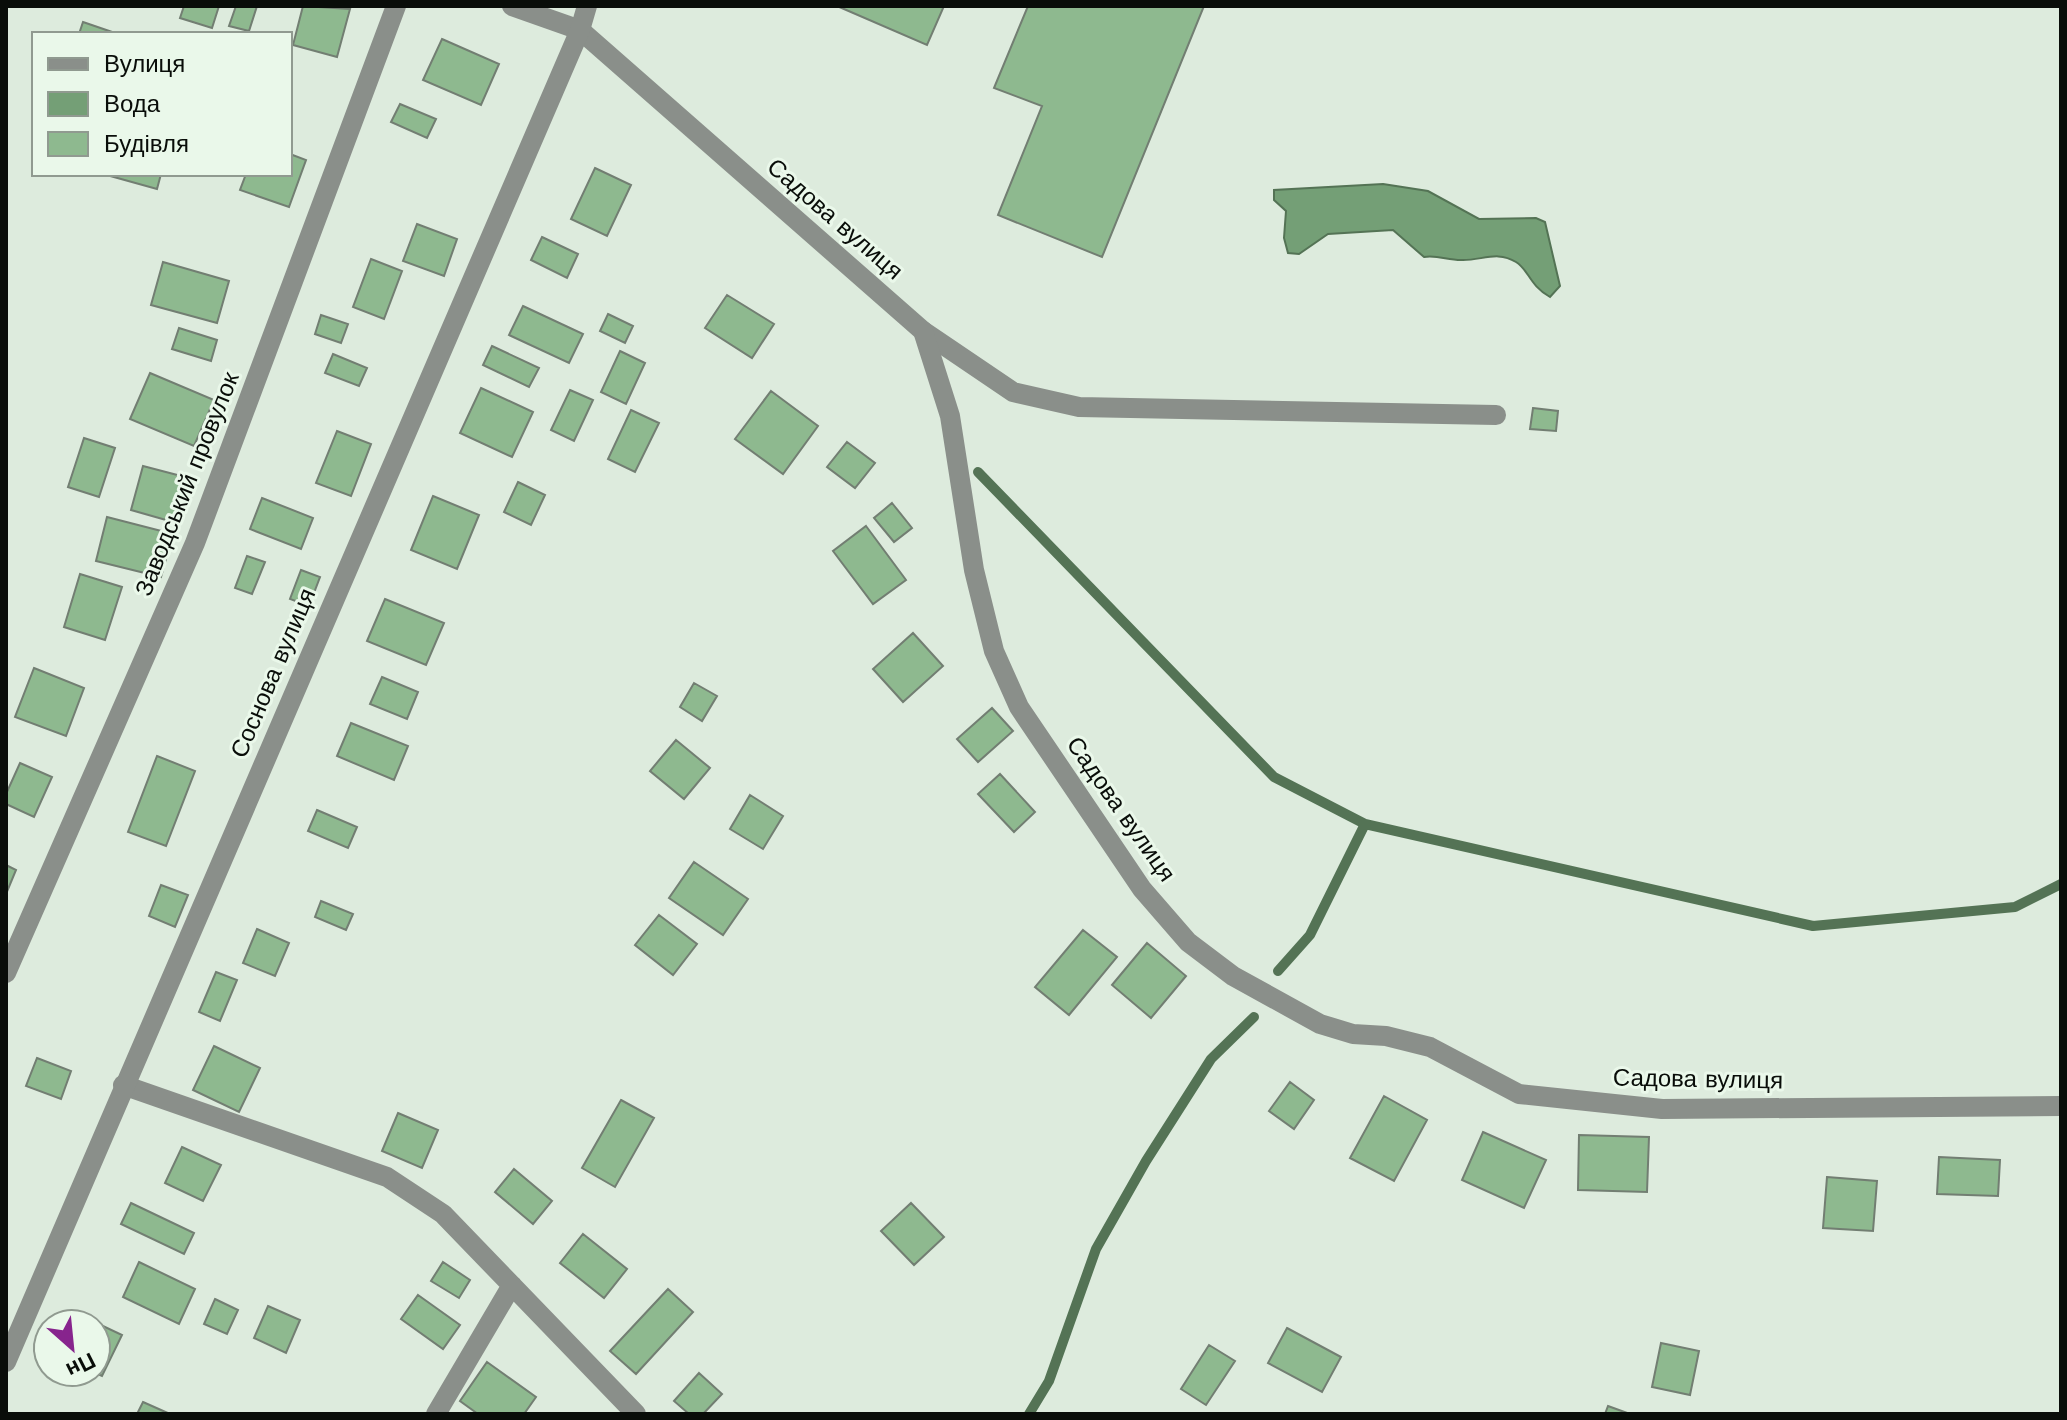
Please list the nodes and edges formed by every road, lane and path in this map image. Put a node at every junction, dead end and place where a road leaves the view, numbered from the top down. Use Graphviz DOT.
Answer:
graph roads {
  1 [pos="396,6"];
  2 [pos="512,6"];
  3 [pos="589,6"];
  4 [pos="580,30"];
  5 [pos="923,331"];
  6 [pos="1496,415"];
  7 [pos="6,973"];
  8 [pos="123,1085"];
  9 [pos="2061,1106"];
  10 [pos="512,1285"];
  11 [pos="6,1362"];
  12 [pos="436,1414"];
  13 [pos="636,1414"];
  1 -- 7 [label="street, Заводський провулок"];
  2 -- 4 [label="street, Садова вулиця"];
  3 -- 4 [label="street, Соснова вулиця"];
  4 -- 5 [label="street, Садова вулиця"];
  4 -- 8 [label="street, Соснова вулиця"];
  5 -- 6 [label="street"];
  5 -- 9 [label="street, Садова вулиця"];
  8 -- 10 [label="street"];
  8 -- 11 [label="street, Соснова вулиця"];
  10 -- 12 [label="street"];
  10 -- 13 [label="street"];
}
